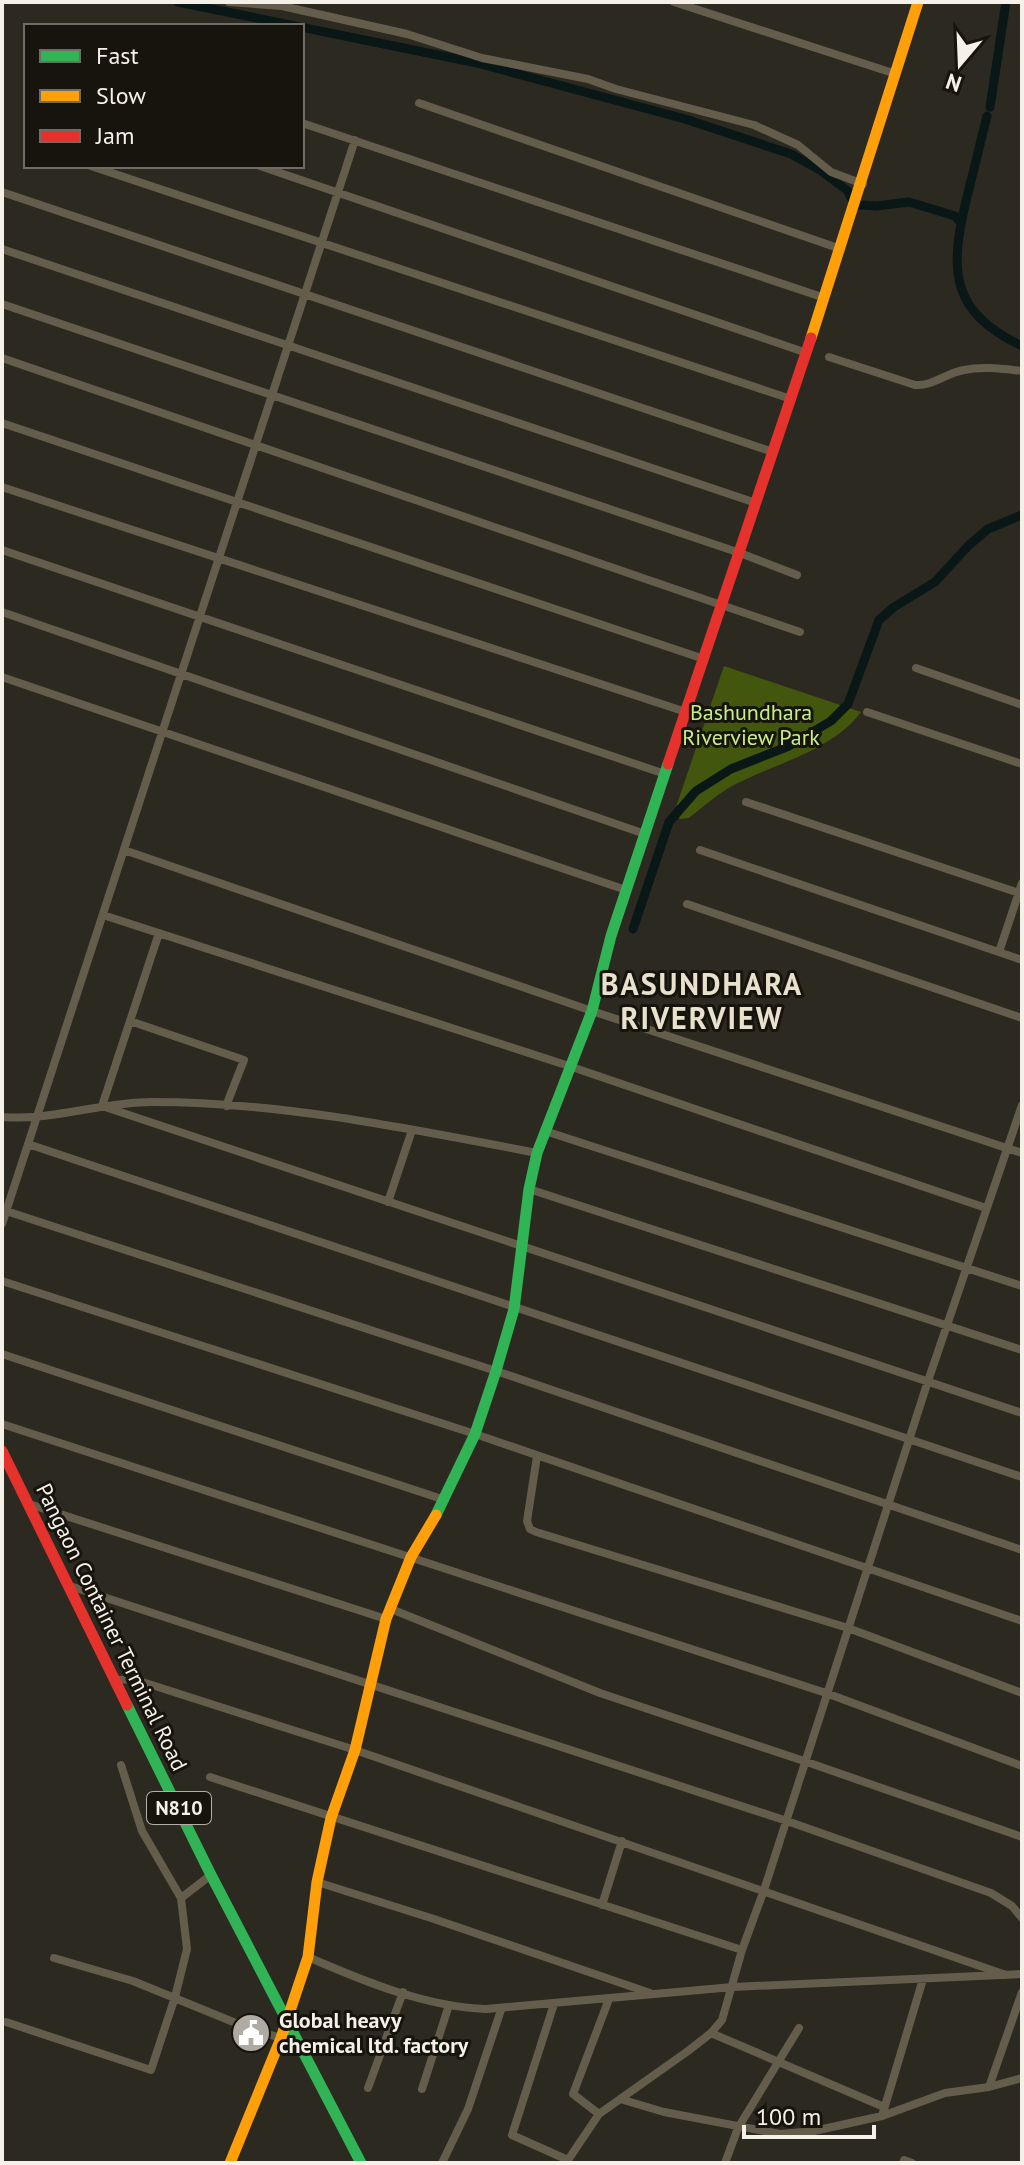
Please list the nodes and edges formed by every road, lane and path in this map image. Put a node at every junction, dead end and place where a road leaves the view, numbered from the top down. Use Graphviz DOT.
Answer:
graph roads {
  1 [pos="229,2"];
  2 [pos="674,2"];
  3 [pos="918,2"];
  4 [pos="896,74"];
  5 [pos="419,103"];
  6 [pos="304,124"];
  7 [pos="355,140"];
  8 [pos="97,168"];
  9 [pos="266,168"];
  10 [pos="863,184"];
  11 [pos="2,192"];
  12 [pos="338,193"];
  13 [pos="322,244"];
  14 [pos="2,249"];
  15 [pos="841,249"];
  16 [pos="306,293"];
  17 [pos="825,298"];
  18 [pos="2,304"];
  19 [pos="289,344"];
  20 [pos="807,353"];
  21 [pos="829,357"];
  22 [pos="2,358"];
  23 [pos="1022,371"];
  24 [pos="272,395"];
  25 [pos="791,399"];
  26 [pos="2,423"];
  27 [pos="256,445"];
  28 [pos="773,452"];
  29 [pos="2,487"];
  30 [pos="238,501"];
  31 [pos="756,503"];
  32 [pos="2,550"];
  33 [pos="740,553"];
  34 [pos="219,558"];
  35 [pos="797,575"];
  36 [pos="722,606"];
  37 [pos="2,612"];
  38 [pos="200,617"];
  39 [pos="800,632"];
  40 [pos="704,659"];
  41 [pos="916,668"];
  42 [pos="182,673"];
  43 [pos="2,677"];
  44 [pos="1022,705"];
  45 [pos="686,712"];
  46 [pos="867,712"];
  47 [pos="163,731"];
  48 [pos="1022,764"];
  49 [pos="665,774"];
  50 [pos="746,802"];
  51 [pos="645,834"];
  52 [pos="124,850"];
  53 [pos="700,850"];
  54 [pos="1020,888"];
  55 [pos="626,890"];
  56 [pos="687,904"];
  57 [pos="103,915"];
  58 [pos="159,933"];
  59 [pos="999,952"];
  60 [pos="1022,960"];
  61 [pos="592,1011"];
  62 [pos="1022,1018"];
  63 [pos="130,1021"];
  64 [pos="569,1066"];
  65 [pos="1022,1105"];
  66 [pos="102,1106"];
  67 [pos="226,1106"];
  68 [pos="2,1117"];
  69 [pos="36,1118"];
  70 [pos="412,1130"];
  71 [pos="545,1131"];
  72 [pos="28,1144"];
  73 [pos="1007,1148"];
  74 [pos="537,1153"];
  75 [pos="1022,1153"];
  76 [pos="529,1189"];
  77 [pos="388,1202"];
  78 [pos="986,1208"];
  79 [pos="6,1211"];
  80 [pos="2,1224"];
  81 [pos="520,1247"];
  82 [pos="966,1266"];
  83 [pos="2,1281"];
  84 [pos="1022,1286"];
  85 [pos="514,1309"];
  86 [pos="947,1325"];
  87 [pos="1022,1350"];
  88 [pos="2,1354"];
  89 [pos="496,1371"];
  90 [pos="928,1381"];
  91 [pos="1022,1413"];
  92 [pos="2,1424"];
  93 [pos="475,1434"];
  94 [pos="910,1439"];
  95 [pos="2,1451"];
  96 [pos="537,1456"];
  97 [pos="1022,1477"];
  98 [pos="445,1500"];
  99 [pos="27,1503"];
  100 [pos="888,1505"];
  101 [pos="1022,1550"];
  102 [pos="411,1557"];
  103 [pos="868,1567"];
  104 [pos="70,1586"];
  105 [pos="389,1614"];
  106 [pos="1022,1621"];
  107 [pos="848,1628"];
  108 [pos="117,1680"];
  109 [pos="371,1684"];
  110 [pos="826,1693"];
  111 [pos="1022,1693"];
  112 [pos="355,1750"];
  113 [pos="804,1761"];
  114 [pos="121,1765"];
  115 [pos="1022,1766"];
  116 [pos="210,1777"];
  117 [pos="331,1818"];
  118 [pos="787,1821"];
  119 [pos="1022,1837"];
  120 [pos="622,1841"];
  121 [pos="211,1875"];
  122 [pos="317,1882"];
  123 [pos="764,1890"];
  124 [pos="181,1898"];
  125 [pos="602,1905"];
  126 [pos="1022,1918"];
  127 [pos="742,1950"];
  128 [pos="308,1957"];
  129 [pos="54,1958"];
  130 [pos="1022,1974"];
  131 [pos="1006,1975"];
  132 [pos="923,1979"];
  133 [pos="733,1987"];
  134 [pos="403,1992"];
  135 [pos="1022,1992"];
  136 [pos="654,1994"];
  137 [pos="175,1997"];
  138 [pos="609,1999"];
  139 [pos="554,2004"];
  140 [pos="449,2005"];
  141 [pos="501,2010"];
  142 [pos="287,2018"];
  143 [pos="6,2022"];
  144 [pos="799,2028"];
  145 [pos="711,2033"];
  146 [pos="281,2038"];
  147 [pos="779,2062"];
  148 [pos="1022,2078"];
  149 [pos="989,2087"];
  150 [pos="368,2088"];
  151 [pos="422,2089"];
  152 [pos="620,2099"];
  153 [pos="883,2111"];
  154 [pos="599,2114"];
  155 [pos="738,2128"];
  156 [pos="567,2162"];
  157 [pos="230,2163"];
  158 [pos="361,2163"];
  159 [pos="442,2163"];
  160 [pos="725,2163"];
  161 [pos="903,2163"];
  162 [pos="912,2163"];
  1 -- 10 [label="street"];
  2 -- 4 [label="street"];
  3 -- 4 [label="main road"];
  4 -- 10 [label="main road"];
  5 -- 15 [label="street"];
  6 -- 7 [label="street"];
  7 -- 12 [label="street"];
  7 -- 17 [label="street"];
  8 -- 13 [label="street"];
  9 -- 12 [label="street"];
  10 -- 15 [label="main road"];
  11 -- 16 [label="street"];
  12 -- 13 [label="street"];
  12 -- 20 [label="street"];
  13 -- 16 [label="street"];
  13 -- 25 [label="street"];
  14 -- 19 [label="street"];
  15 -- 17 [label="main road"];
  16 -- 19 [label="street"];
  16 -- 28 [label="street"];
  17 -- 20 [label="main road"];
  18 -- 24 [label="street"];
  19 -- 24 [label="street"];
  19 -- 31 [label="street"];
  20 -- 25 [label="main road"];
  21 -- 23 [label="street"];
  22 -- 27 [label="street"];
  24 -- 27 [label="street"];
  24 -- 33 [label="street"];
  25 -- 28 [label="main road"];
  26 -- 30 [label="street"];
  27 -- 30 [label="street"];
  27 -- 36 [label="street"];
  28 -- 31 [label="main road"];
  29 -- 34 [label="street"];
  30 -- 34 [label="street"];
  30 -- 40 [label="street"];
  31 -- 33 [label="main road"];
  32 -- 38 [label="street"];
  33 -- 35 [label="street"];
  33 -- 36 [label="main road"];
  34 -- 38 [label="street"];
  34 -- 45 [label="street"];
  36 -- 39 [label="street"];
  36 -- 40 [label="main road"];
  37 -- 42 [label="street"];
  38 -- 42 [label="street"];
  38 -- 49 [label="street"];
  40 -- 45 [label="main road"];
  41 -- 44 [label="street"];
  42 -- 47 [label="street"];
  42 -- 51 [label="street"];
  43 -- 47 [label="street"];
  45 -- 49 [label="main road"];
  46 -- 48 [label="street"];
  47 -- 52 [label="street"];
  47 -- 55 [label="street"];
  49 -- 51 [label="main road"];
  50 -- 54 [label="street"];
  51 -- 55 [label="main road"];
  52 -- 57 [label="street"];
  52 -- 61 [label="street"];
  53 -- 59 [label="street"];
  54 -- 59 [label="street"];
  55 -- 61 [label="main road"];
  56 -- 62 [label="street"];
  57 -- 58 [label="street"];
  57 -- 69 [label="street"];
  58 -- 63 [label="street"];
  58 -- 64 [label="street"];
  59 -- 60 [label="street"];
  61 -- 64 [label="main road"];
  61 -- 73 [label="street"];
  63 -- 66 [label="street"];
  63 -- 67 [label="street"];
  64 -- 71 [label="main road"];
  64 -- 78 [label="street"];
  65 -- 73 [label="street"];
  66 -- 67 [label="street"];
  66 -- 69 [label="street"];
  66 -- 77 [label="street"];
  67 -- 70 [label="street"];
  68 -- 69 [label="street"];
  69 -- 72 [label="street"];
  70 -- 74 [label="street"];
  70 -- 77 [label="street"];
  71 -- 74 [label="main road"];
  71 -- 82 [label="street"];
  72 -- 79 [label="street"];
  72 -- 85 [label="street"];
  73 -- 75 [label="street"];
  73 -- 78 [label="street"];
  74 -- 76 [label="main road"];
  76 -- 81 [label="main road"];
  76 -- 86 [label="street"];
  77 -- 81 [label="street"];
  78 -- 82 [label="street"];
  79 -- 80 [label="street"];
  79 -- 89 [label="street"];
  81 -- 85 [label="main road"];
  81 -- 90 [label="street"];
  82 -- 84 [label="street"];
  82 -- 86 [label="street"];
  83 -- 93 [label="street"];
  85 -- 89 [label="main road"];
  85 -- 94 [label="street"];
  86 -- 87 [label="street"];
  86 -- 90 [label="street"];
  88 -- 98 [label="street"];
  89 -- 93 [label="main road"];
  89 -- 100 [label="street"];
  90 -- 91 [label="street"];
  90 -- 94 [label="street"];
  92 -- 102 [label="street"];
  93 -- 96 [label="street"];
  93 -- 98 [label="main road"];
  94 -- 97 [label="street"];
  94 -- 100 [label="street"];
  95 -- 99 [label="main road, Pangaon Container Terminal Road / N810"];
  96 -- 103 [label="street"];
  96 -- 107 [label="street"];
  98 -- 102 [label="main road"];
  99 -- 104 [label="main road, Pangaon Container Terminal Road / N810"];
  99 -- 105 [label="street"];
  100 -- 101 [label="street"];
  100 -- 103 [label="street"];
  102 -- 105 [label="main road"];
  102 -- 110 [label="street"];
  103 -- 106 [label="street"];
  103 -- 107 [label="street"];
  104 -- 108 [label="main road, Pangaon Container Terminal Road / N810"];
  104 -- 109 [label="street"];
  105 -- 109 [label="main road"];
  105 -- 113 [label="street"];
  107 -- 110 [label="street"];
  107 -- 111 [label="street"];
  108 -- 112 [label="street"];
  108 -- 121 [label="main road, Pangaon Container Terminal Road / N810"];
  109 -- 112 [label="main road"];
  109 -- 118 [label="street"];
  110 -- 113 [label="street"];
  110 -- 115 [label="street"];
  112 -- 117 [label="main road"];
  112 -- 120 [label="street"];
  113 -- 118 [label="street"];
  113 -- 119 [label="street"];
  114 -- 124 [label="street"];
  116 -- 117 [label="street"];
  117 -- 122 [label="main road"];
  117 -- 125 [label="street"];
  118 -- 123 [label="street"];
  118 -- 126 [label="street"];
  120 -- 123 [label="street"];
  120 -- 125 [label="street"];
  121 -- 124 [label="street"];
  121 -- 142 [label="main road, Pangaon Container Terminal Road / N810"];
  122 -- 128 [label="main road"];
  122 -- 136 [label="street"];
  123 -- 127 [label="street"];
  123 -- 131 [label="street"];
  124 -- 137 [label="street"];
  125 -- 127 [label="street"];
  127 -- 133 [label="street"];
  128 -- 134 [label="street"];
  128 -- 142 [label="main road"];
  129 -- 137 [label="street"];
  130 -- 131 [label="street"];
  131 -- 132 [label="street"];
  132 -- 133 [label="street"];
  132 -- 153 [label="street"];
  133 -- 136 [label="street"];
  133 -- 145 [label="street"];
  134 -- 140 [label="street"];
  134 -- 150 [label="street"];
  135 -- 149 [label="street"];
  136 -- 138 [label="street"];
  137 -- 143 [label="street"];
  137 -- 146 [label="street"];
  138 -- 139 [label="street"];
  138 -- 154 [label="street"];
  139 -- 141 [label="street"];
  139 -- 156 [label="street"];
  140 -- 141 [label="street"];
  140 -- 151 [label="street"];
  141 -- 159 [label="street"];
  142 -- 146 [label="main road"];
  142 -- 158 [label="main road, Pangaon Container Terminal Road / N810"];
  144 -- 147 [label="street"];
  145 -- 147 [label="street"];
  145 -- 152 [label="street"];
  146 -- 157 [label="main road"];
  147 -- 153 [label="street"];
  147 -- 155 [label="street"];
  148 -- 149 [label="street"];
  149 -- 153 [label="street"];
  152 -- 154 [label="street"];
  152 -- 155 [label="street"];
  153 -- 155 [label="street"];
  154 -- 156 [label="street"];
  155 -- 160 [label="street"];
  161 -- 162 [label="street"];
}
